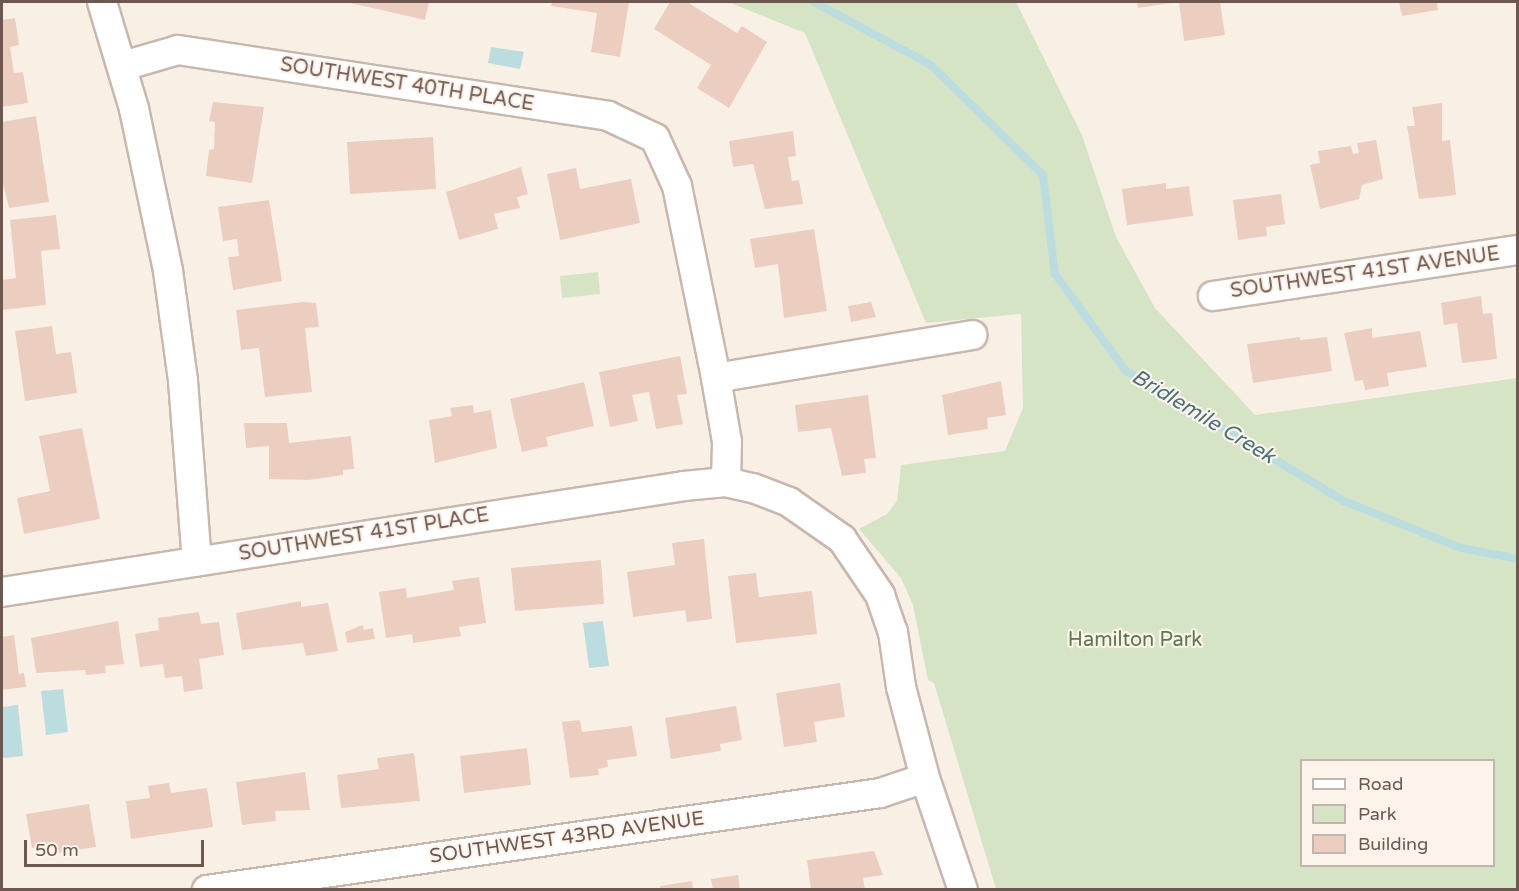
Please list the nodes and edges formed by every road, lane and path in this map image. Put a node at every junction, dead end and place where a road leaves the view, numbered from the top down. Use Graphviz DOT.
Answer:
graph roads {
  1 [pos="102,2"];
  2 [pos="123,66"];
  3 [pos="1518,250"];
  4 [pos="1213,296"];
  5 [pos="972,335"];
  6 [pos="716,378"];
  7 [pos="726,482"];
  8 [pos="197,561"];
  9 [pos="2,592"];
  10 [pos="925,778"];
  11 [pos="207,890"];
  12 [pos="963,890"];
  1 -- 2 [label="street"];
  2 -- 6 [label="street, SOUTHWEST 40TH PLACE"];
  2 -- 8 [label="street"];
  3 -- 4 [label="street, SOUTHWEST 41ST AVENUE"];
  5 -- 6 [label="street"];
  6 -- 7 [label="street"];
  7 -- 8 [label="street, SOUTHWEST 41ST PLACE"];
  7 -- 10 [label="street"];
  8 -- 9 [label="street, SOUTHWEST 41ST PLACE"];
  10 -- 11 [label="street, SOUTHWEST 43RD AVENUE"];
  10 -- 12 [label="street"];
}
